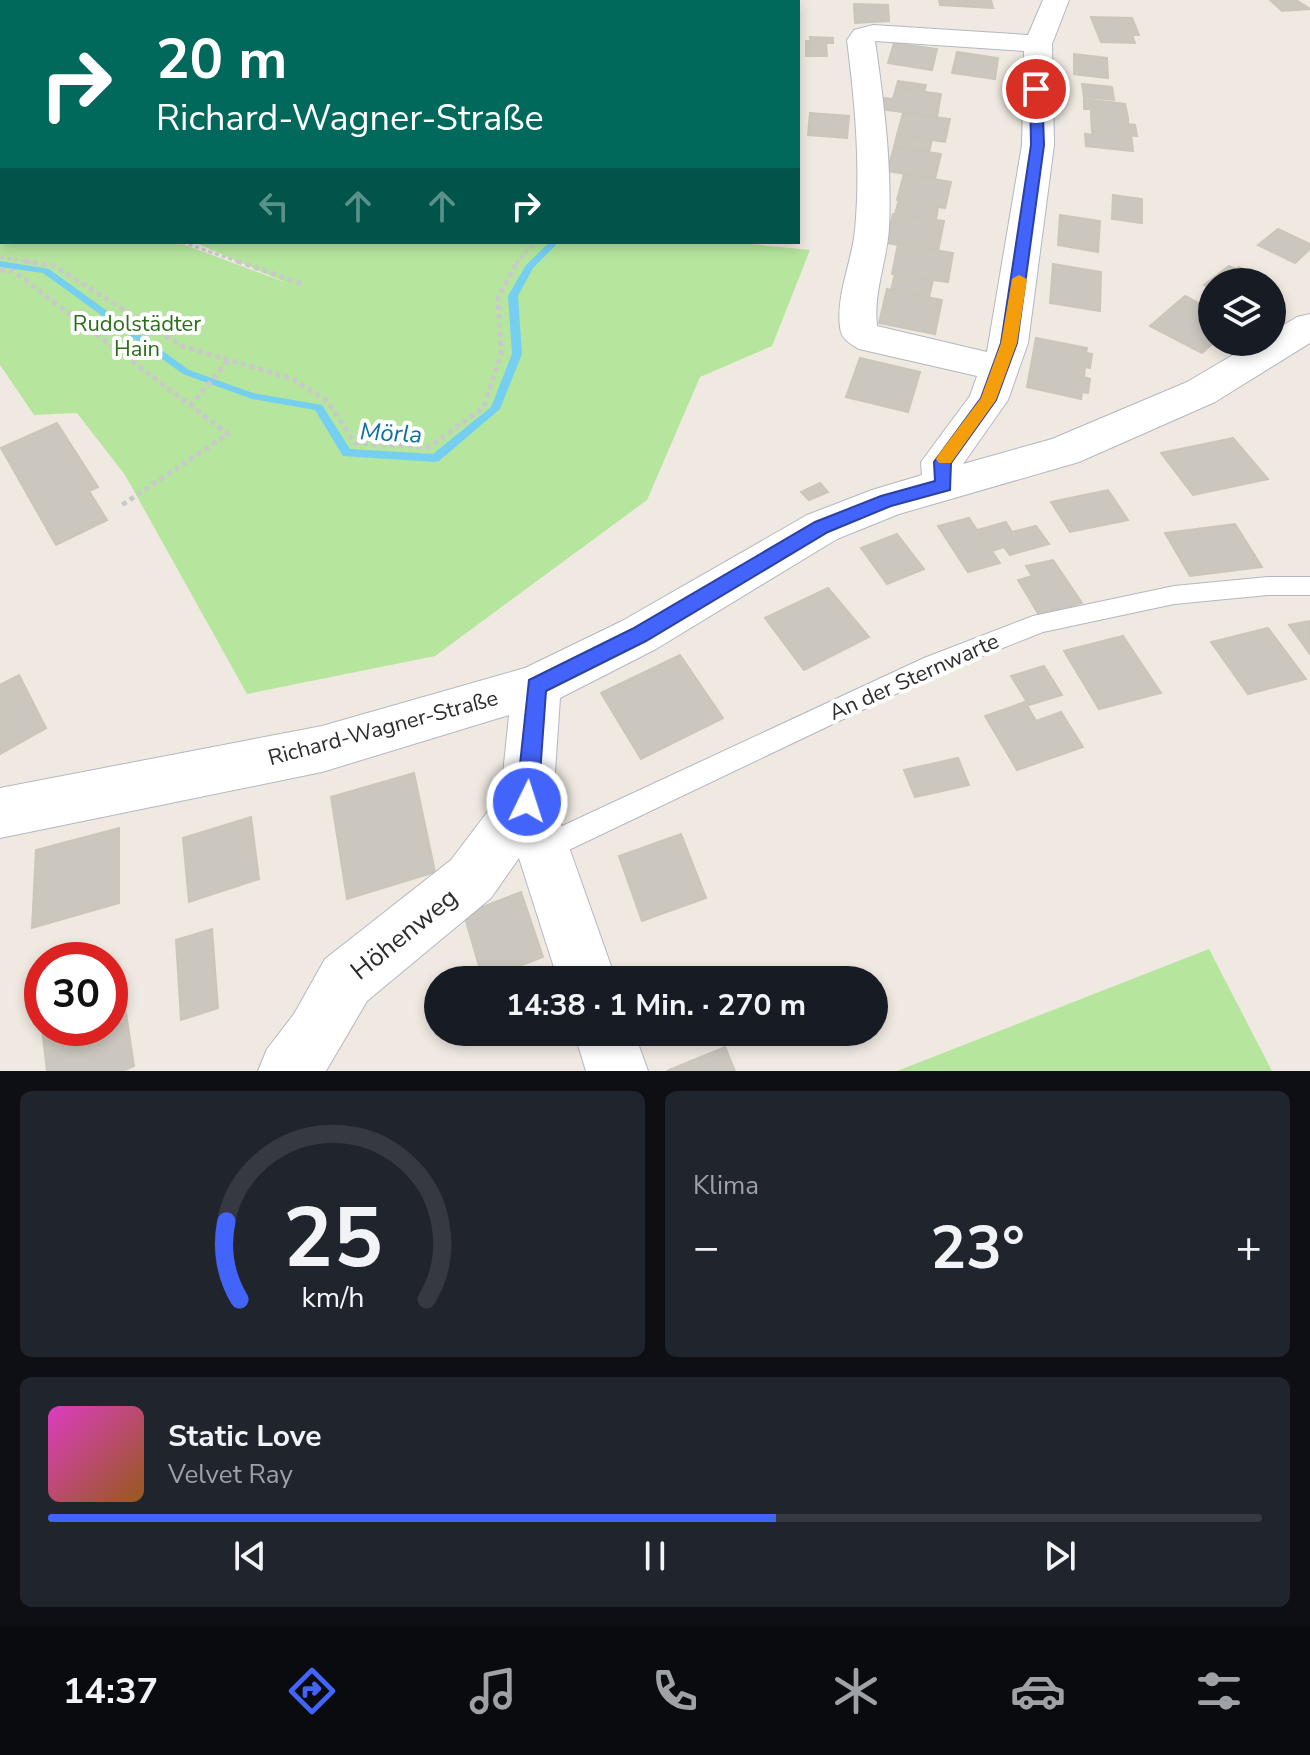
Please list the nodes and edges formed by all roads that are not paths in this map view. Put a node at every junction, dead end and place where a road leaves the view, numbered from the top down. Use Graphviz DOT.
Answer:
graph roads {
  1 [pos="1056,0"];
  2 [pos="1038,44"];
  3 [pos="1310,326"];
  4 [pos="1000,368"];
  5 [pos="944,485"];
  6 [pos="1310,586"];
  7 [pos="536,686"];
  8 [pos="0,813"];
  9 [pos="535,826"];
  10 [pos="582,966"];
  11 [pos="609,1046"];
  12 [pos="289,1071"];
  13 [pos="617,1071"];
  1 -- 2 [label="street"];
  2 -- 4 [label="street"];
  2 -- 4 [label="street"];
  3 -- 5 [label="street, Richard-Wagner-Straße"];
  4 -- 5 [label="street"];
  5 -- 7 [label="street, Richard-Wagner-Straße"];
  6 -- 9 [label="lane, An der Sternwarte"];
  7 -- 8 [label="street, Richard-Wagner-Straße"];
  7 -- 9 [label="street"];
  9 -- 10 [label="street"];
  9 -- 12 [label="street, Höhenweg"];
  11 -- 13 [label="street"];
}
